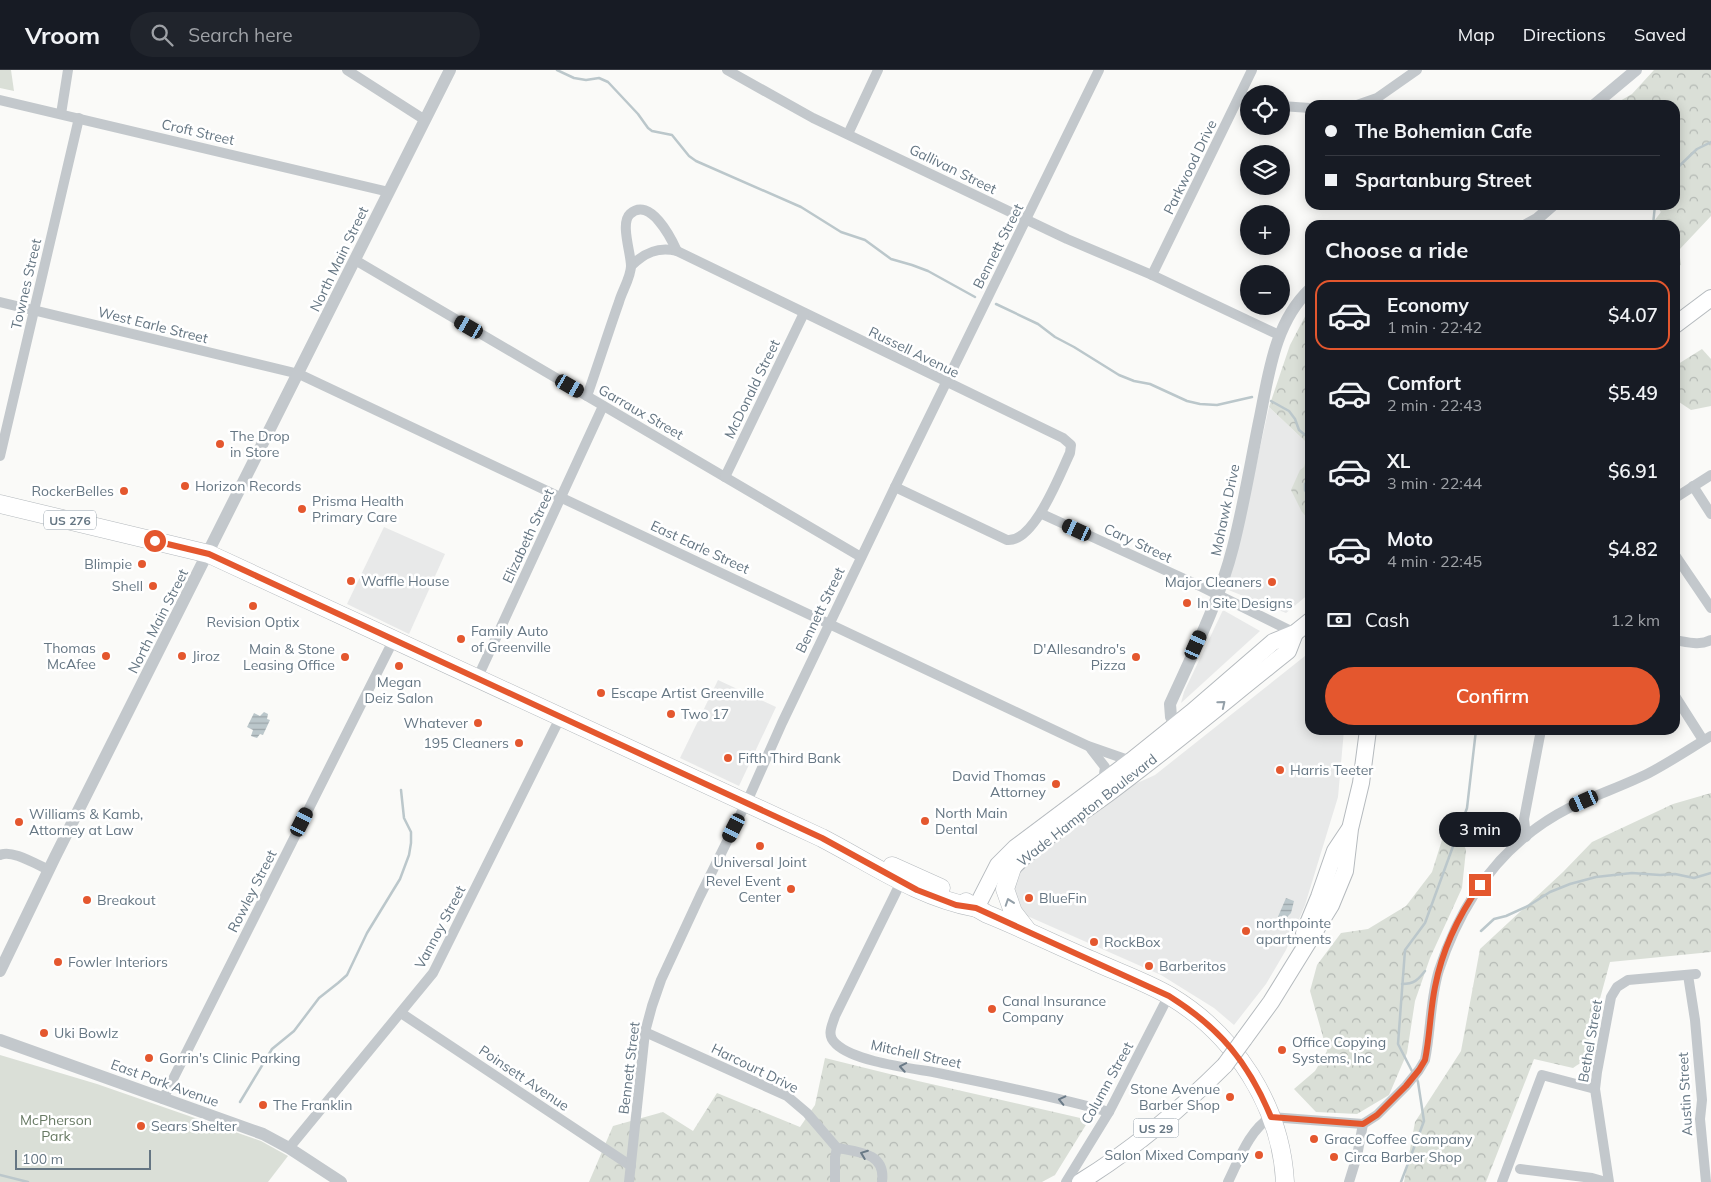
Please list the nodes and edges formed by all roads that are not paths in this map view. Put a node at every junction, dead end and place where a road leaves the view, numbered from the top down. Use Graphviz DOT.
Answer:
graph roads {
  1 [pos="68,70"];
  2 [pos="347,70"];
  3 [pos="450,70"];
  4 [pos="727,70"];
  5 [pos="878,70"];
  6 [pos="1099,70"];
  7 [pos="1252,70"];
  8 [pos="1417,70"];
  9 [pos="1636,70"];
  10 [pos="0,100"];
  11 [pos="1371,100"];
  12 [pos="1600,100"];
  13 [pos="1236,103"];
  14 [pos="1240,103"];
  15 [pos="1290,107"];
  16 [pos="1305,108"];
  17 [pos="61,114"];
  18 [pos="79,118"];
  19 [pos="425,120"];
  20 [pos="848,134"];
  21 [pos="389,192"];
  22 [pos="1548,210"];
  23 [pos="1027,219"];
  24 [pos="1535,220"];
  25 [pos="677,251"];
  26 [pos="355,260"];
  27 [pos="631,266"];
  28 [pos="1152,276"];
  29 [pos="1305,293"];
  30 [pos="1711,298"];
  31 [pos="0,302"];
  32 [pos="34,310"];
  33 [pos="804,313"];
  34 [pos="1680,321"];
  35 [pos="1279,335"];
  36 [pos="299,374"];
  37 [pos="946,382"];
  38 [pos="587,396"];
  39 [pos="604,406"];
  40 [pos="0,456"];
  41 [pos="1711,475"];
  42 [pos="725,476"];
  43 [pos="895,486"];
  44 [pos="1693,486"];
  45 [pos="1680,495"];
  46 [pos="561,497"];
  47 [pos="0,504"];
  48 [pos="1042,514"];
  49 [pos="1711,514"];
  50 [pos="209,554"];
  51 [pos="861,557"];
  52 [pos="1680,562"];
  53 [pos="1219,595"];
  54 [pos="1711,608"];
  55 [pos="829,623"];
  56 [pos="1305,625"];
  57 [pos="1295,633"];
  58 [pos="1711,640"];
  59 [pos="393,641"];
  60 [pos="1680,641"];
  61 [pos="478,679"];
  62 [pos="1680,703"];
  63 [pos="560,718"];
  64 [pos="1180,729"];
  65 [pos="1367,735"];
  66 [pos="1540,735"];
  67 [pos="1707,738"];
  68 [pos="1088,746"];
  69 [pos="1130,761"];
  70 [pos="1103,782"];
  71 [pos="746,804"];
  72 [pos="1350,829"];
  73 [pos="1526,837"];
  74 [pos="851,853"];
  75 [pos="0,856"];
  76 [pos="1330,865"];
  77 [pos="1012,868"];
  78 [pos="49,870"];
  79 [pos="901,882"];
  80 [pos="976,908"];
  81 [pos="1315,929"];
  82 [pos="1029,932"];
  83 [pos="1296,962"];
  84 [pos="0,971"];
  85 [pos="1692,974"];
  86 [pos="1169,996"];
  87 [pos="401,1014"];
  88 [pos="645,1032"];
  89 [pos="0,1040"];
  90 [pos="1595,1089"];
  91 [pos="163,1099"];
  92 [pos="1707,1099"];
  93 [pos="1109,1112"];
  94 [pos="1271,1117"];
  95 [pos="1363,1124"];
  96 [pos="290,1148"];
  97 [pos="837,1148"];
  98 [pos="631,1166"];
  99 [pos="1520,1169"];
  100 [pos="341,1182"];
  101 [pos="629,1182"];
  102 [pos="835,1182"];
  103 [pos="882,1182"];
  104 [pos="1066,1182"];
  105 [pos="1080,1182"];
  106 [pos="1228,1182"];
  107 [pos="1285,1182"];
  108 [pos="1349,1182"];
  109 [pos="1502,1182"];
  110 [pos="1607,1182"];
  111 [pos="1706,1182"];
  1 -- 17 [label="street"];
  2 -- 19 [label="street"];
  3 -- 19 [label="street, North Main Street"];
  4 -- 20 [label="street, Gallivan Street"];
  5 -- 20 [label="street"];
  6 -- 23 [label="street, Bennett Street"];
  7 -- 13 [label="street, Parkwood Drive"];
  8 -- 11 [label="street"];
  9 -- 12 [label="street"];
  10 -- 17 [label="street, Croft Street"];
  13 -- 14 [label="street"];
  13 -- 28 [label="street, Parkwood Drive"];
  15 -- 16 [label="street"];
  17 -- 18 [label="street, Croft Street"];
  18 -- 21 [label="street, Croft Street"];
  18 -- 32 [label="street, Townes Street"];
  19 -- 21 [label="street, North Main Street"];
  20 -- 23 [label="street, Gallivan Street"];
  21 -- 26 [label="street, North Main Street"];
  22 -- 24 [label="street"];
  23 -- 28 [label="street, Gallivan Street"];
  23 -- 37 [label="street, Bennett Street"];
  25 -- 27 [label="street, Russell Avenue"];
  25 -- 27 [label="street"];
  25 -- 33 [label="street, Russell Avenue"];
  26 -- 36 [label="street, North Main Street"];
  26 -- 38 [label="street, Garraux Street"];
  27 -- 38 [label="street"];
  28 -- 35 [label="street, Gallivan Street"];
  29 -- 35 [label="street, Mohawk Drive"];
  30 -- 34 [label="main road"];
  31 -- 32 [label="street, West Earle Street"];
  32 -- 36 [label="street, West Earle Street"];
  32 -- 40 [label="street, Townes Street"];
  33 -- 37 [label="street, Russell Avenue"];
  33 -- 42 [label="street, McDonald Street"];
  35 -- 53 [label="street, Mohawk Drive"];
  36 -- 46 [label="street, East Earle Street"];
  36 -- 50 [label="street, North Main Street"];
  37 -- 43 [label="street, Bennett Street"];
  37 -- 48 [label="street, Russell Avenue"];
  38 -- 39 [label="street, Garraux Street"];
  39 -- 42 [label="street, Garraux Street"];
  39 -- 46 [label="street, Elizabeth Street"];
  41 -- 44 [label="street"];
  42 -- 51 [label="street, Garraux Street"];
  43 -- 48 [label="street"];
  43 -- 51 [label="street, Bennett Street"];
  44 -- 45 [label="street"];
  44 -- 49 [label="street"];
  46 -- 55 [label="street, East Earle Street"];
  46 -- 61 [label="street, Elizabeth Street"];
  47 -- 50 [label="highway, US 276"];
  48 -- 53 [label="street, Cary Street"];
  50 -- 59 [label="highway, US 276"];
  50 -- 78 [label="street, North Main Street"];
  51 -- 55 [label="street, Bennett Street"];
  52 -- 54 [label="street"];
  53 -- 57 [label="street, Cary Street"];
  53 -- 64 [label="street, Mohawk Drive"];
  55 -- 68 [label="street, East Earle Street"];
  55 -- 71 [label="street, Bennett Street"];
  56 -- 57 [label="main road, Wade Hampton Boulevard"];
  57 -- 64 [label="main road, Wade Hampton Boulevard"];
  58 -- 60 [label="street"];
  59 -- 61 [label="highway, US 276"];
  59 -- 91 [label="street, Rowley Street"];
  61 -- 63 [label="highway, US 276"];
  62 -- 67 [label="street"];
  63 -- 71 [label="highway, US 276"];
  63 -- 87 [label="street, Vannoy Street"];
  64 -- 69 [label="main road, Wade Hampton Boulevard"];
  64 -- 77 [label="main road, Wade Hampton Boulevard"];
  65 -- 72 [label="main road, US 29"];
  66 -- 73 [label="street"];
  67 -- 73 [label="street"];
  68 -- 69 [label="street, East Earle Street"];
  68 -- 70 [label="street, East Earle Street"];
  69 -- 70 [label="main road, Wade Hampton Boulevard"];
  70 -- 80 [label="main road, Wade Hampton Boulevard"];
  71 -- 74 [label="highway, US 276"];
  71 -- 88 [label="street, Bennett Street"];
  72 -- 76 [label="main road, US 29"];
  72 -- 81 [label="main road, US 29"];
  73 -- 95 [label="street"];
  74 -- 79 [label="highway, US 276"];
  74 -- 80 [label="highway, US 276"];
  75 -- 78 [label="street"];
  76 -- 81 [label="main road"];
  76 -- 83 [label="main road, US 29"];
  77 -- 80 [label="main road, Wade Hampton Boulevard"];
  82 -- 77 [label="highway, one-way"];
  78 -- 84 [label="street, North Main Street"];
  79 -- 80 [label="highway, US 276"];
  93 -- 79 [label="street, Mitchell Street, one-way"];
  80 -- 82 [label="highway, US 276"];
  81 -- 83 [label="main road, US 29"];
  82 -- 86 [label="highway, US 276"];
  83 -- 105 [label="main road, US 29, bridge"];
  85 -- 90 [label="street, Bethel Street"];
  85 -- 92 [label="street, Austin Street"];
  86 -- 93 [label="street, Column Street"];
  86 -- 94 [label="highway, US 276"];
  87 -- 96 [label="street, Vannoy Street"];
  87 -- 98 [label="street, Poinsett Avenue"];
  88 -- 97 [label="street, Harcourt Drive"];
  88 -- 98 [label="street, Bennett Street"];
  89 -- 91 [label="street, East Park Avenue"];
  90 -- 109 [label="street"];
  90 -- 110 [label="street, Bethel Street"];
  91 -- 96 [label="street, East Park Avenue"];
  92 -- 111 [label="street, Austin Street"];
  93 -- 104 [label="street, Column Street"];
  94 -- 95 [label="street"];
  94 -- 106 [label="street"];
  94 -- 107 [label="highway, US 276"];
  95 -- 108 [label="street"];
  96 -- 100 [label="street, East Park Avenue"];
  97 -- 102 [label="street"];
  103 -- 97 [label="street, one-way"];
  98 -- 101 [label="street, Bennett Street"];
  99 -- 110 [label="street"];
}
